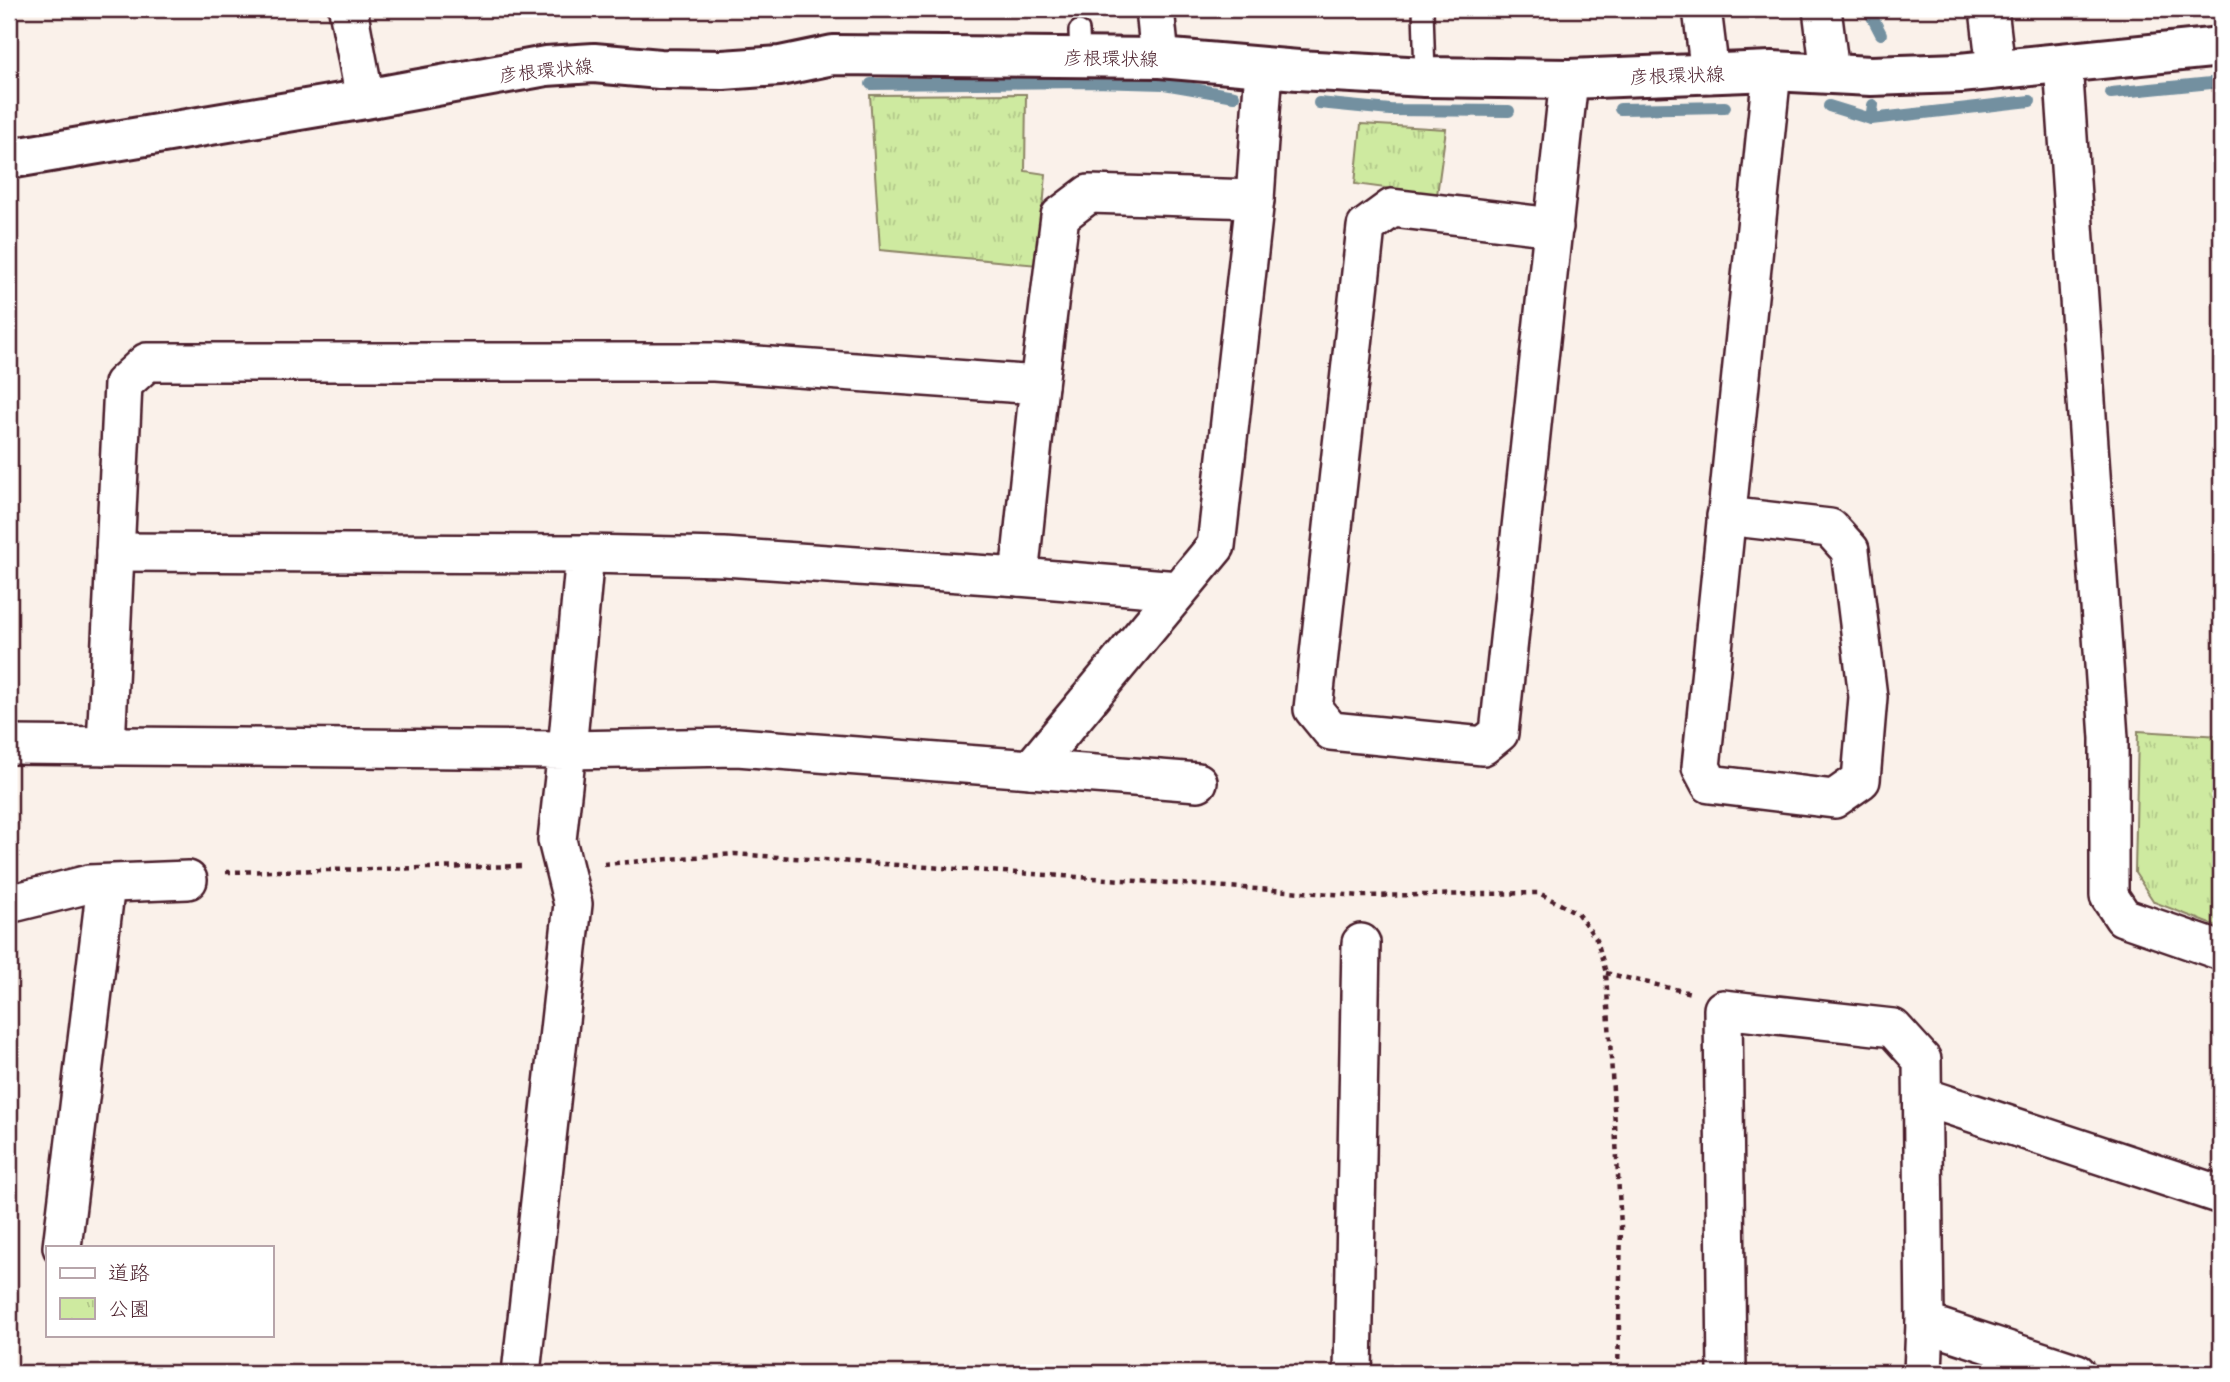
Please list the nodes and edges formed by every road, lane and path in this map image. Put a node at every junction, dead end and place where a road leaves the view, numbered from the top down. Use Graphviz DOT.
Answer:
graph roads {
  1 [pos="348,9"];
  2 [pos="1155,9"];
  3 [pos="1423,9"];
  4 [pos="1702,9"];
  5 [pos="1822,9"];
  6 [pos="1989,9"];
  7 [pos="2221,47"];
  8 [pos="1160,58"];
  9 [pos="2063,64"];
  10 [pos="1264,68"];
  11 [pos="1772,71"];
  12 [pos="1978,71"];
  13 [pos="1830,73"];
  14 [pos="1710,74"];
  15 [pos="1425,77"];
  16 [pos="1569,79"];
  17 [pos="365,99"];
  18 [pos="9,159"];
  19 [pos="1255,199"];
  20 [pos="1554,227"];
  21 [pos="1039,385"];
  22 [pos="1726,516"];
  23 [pos="115,552"];
  24 [pos="585,554"];
  25 [pos="1019,577"];
  26 [pos="1178,590"];
  27 [pos="9,745"];
  28 [pos="106,746"];
  29 [pos="566,750"];
  30 [pos="1031,769"];
  31 [pos="1198,782"];
  32 [pos="564,867"];
  33 [pos="188,880"];
  34 [pos="106,884"];
  35 [pos="9,902"];
  36 [pos="1361,943"];
  37 [pos="2221,951"];
  38 [pos="1606,973"];
  39 [pos="1723,1009"];
  40 [pos="1924,1097"];
  41 [pos="2221,1195"];
  42 [pos="62,1246"];
  43 [pos="1925,1323"];
  44 [pos="521,1373"];
  45 [pos="1353,1373"];
  46 [pos="1618,1373"];
  47 [pos="1727,1373"];
  48 [pos="1923,1373"];
  49 [pos="2077,1373"];
  1 -- 17 [label="street"];
  2 -- 8 [label="street"];
  3 -- 15 [label="lane"];
  4 -- 14 [label="street"];
  5 -- 13 [label="street"];
  6 -- 12 [label="street"];
  7 -- 9 [label="main road, 彦根環状線"];
  8 -- 10 [label="main road, 彦根環状線"];
  8 -- 17 [label="main road, 彦根環状線"];
  9 -- 12 [label="main road, 彦根環状線"];
  9 -- 37 [label="street"];
  10 -- 15 [label="main road, 彦根環状線"];
  10 -- 19 [label="street"];
  11 -- 13 [label="main road, 彦根環状線"];
  11 -- 14 [label="main road, 彦根環状線"];
  11 -- 22 [label="street"];
  12 -- 13 [label="main road, 彦根環状線"];
  14 -- 16 [label="main road, 彦根環状線"];
  15 -- 16 [label="main road, 彦根環状線"];
  16 -- 20 [label="street"];
  17 -- 18 [label="main road, 彦根環状線"];
  19 -- 21 [label="street"];
  19 -- 26 [label="street"];
  20 -- 20 [label="street"];
  21 -- 23 [label="street"];
  21 -- 25 [label="street"];
  22 -- 22 [label="street"];
  23 -- 24 [label="street"];
  23 -- 28 [label="street"];
  24 -- 25 [label="street"];
  24 -- 29 [label="street"];
  25 -- 26 [label="street"];
  26 -- 30 [label="street"];
  27 -- 28 [label="street"];
  28 -- 29 [label="street"];
  29 -- 30 [label="street"];
  29 -- 32 [label="street"];
  30 -- 31 [label="street"];
  32 -- 33 [label="path"];
  32 -- 38 [label="path"];
  32 -- 44 [label="street"];
  33 -- 34 [label="street"];
  34 -- 35 [label="street"];
  34 -- 42 [label="street"];
  36 -- 45 [label="street"];
  38 -- 39 [label="path"];
  38 -- 46 [label="path"];
  39 -- 40 [label="street"];
  39 -- 47 [label="street"];
  40 -- 41 [label="street"];
  40 -- 43 [label="street"];
  43 -- 48 [label="street"];
  43 -- 49 [label="street"];
}
